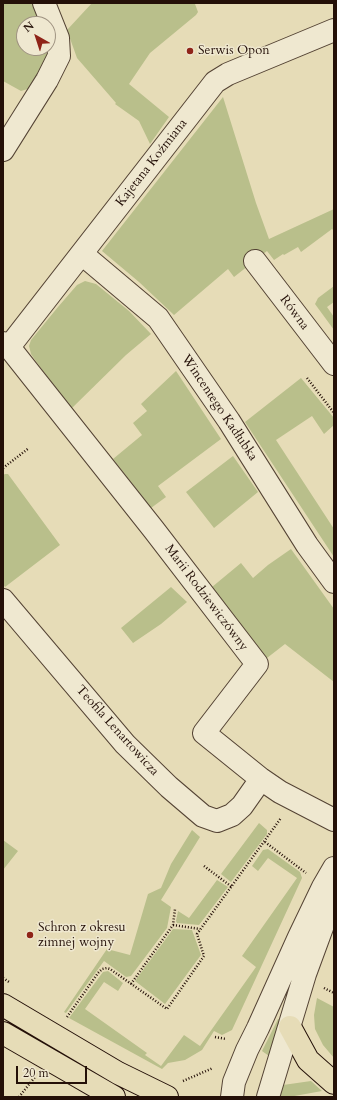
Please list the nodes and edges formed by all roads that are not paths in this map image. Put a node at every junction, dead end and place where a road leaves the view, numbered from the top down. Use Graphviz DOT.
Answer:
graph roads {
  1 [pos="44,3"];
  2 [pos="334,30"];
  3 [pos="3,150"];
  4 [pos="82,254"];
  5 [pos="255,261"];
  6 [pos="6,345"];
  7 [pos="334,364"];
  8 [pos="334,582"];
  9 [pos="3,600"];
  10 [pos="261,779"];
  11 [pos="334,820"];
  12 [pos="334,868"];
  13 [pos="334,895"];
  14 [pos="3,1006"];
  15 [pos="290,1027"];
  16 [pos="3,1033"];
  17 [pos="334,1083"];
  18 [pos="174,1089"];
  19 [pos="114,1097"];
  20 [pos="232,1097"];
  21 [pos="268,1097"];
  1 -- 3 [label="street"];
  2 -- 4 [label="street, Kajetana Koźmiana"];
  4 -- 6 [label="street, Kajetana Koźmiana"];
  4 -- 8 [label="street, Wincentego Kadłubka"];
  5 -- 7 [label="street, Równa"];
  6 -- 10 [label="street, Marii Rodziewiczówny"];
  9 -- 10 [label="street, Teofila Lenartowicza"];
  10 -- 11 [label="street, Marii Rodziewiczówny"];
  12 -- 20 [label="street"];
  13 -- 15 [label="street"];
  14 -- 18 [label="main road"];
  15 -- 17 [label="main road"];
  15 -- 21 [label="street"];
  16 -- 19 [label="main road"];
}
